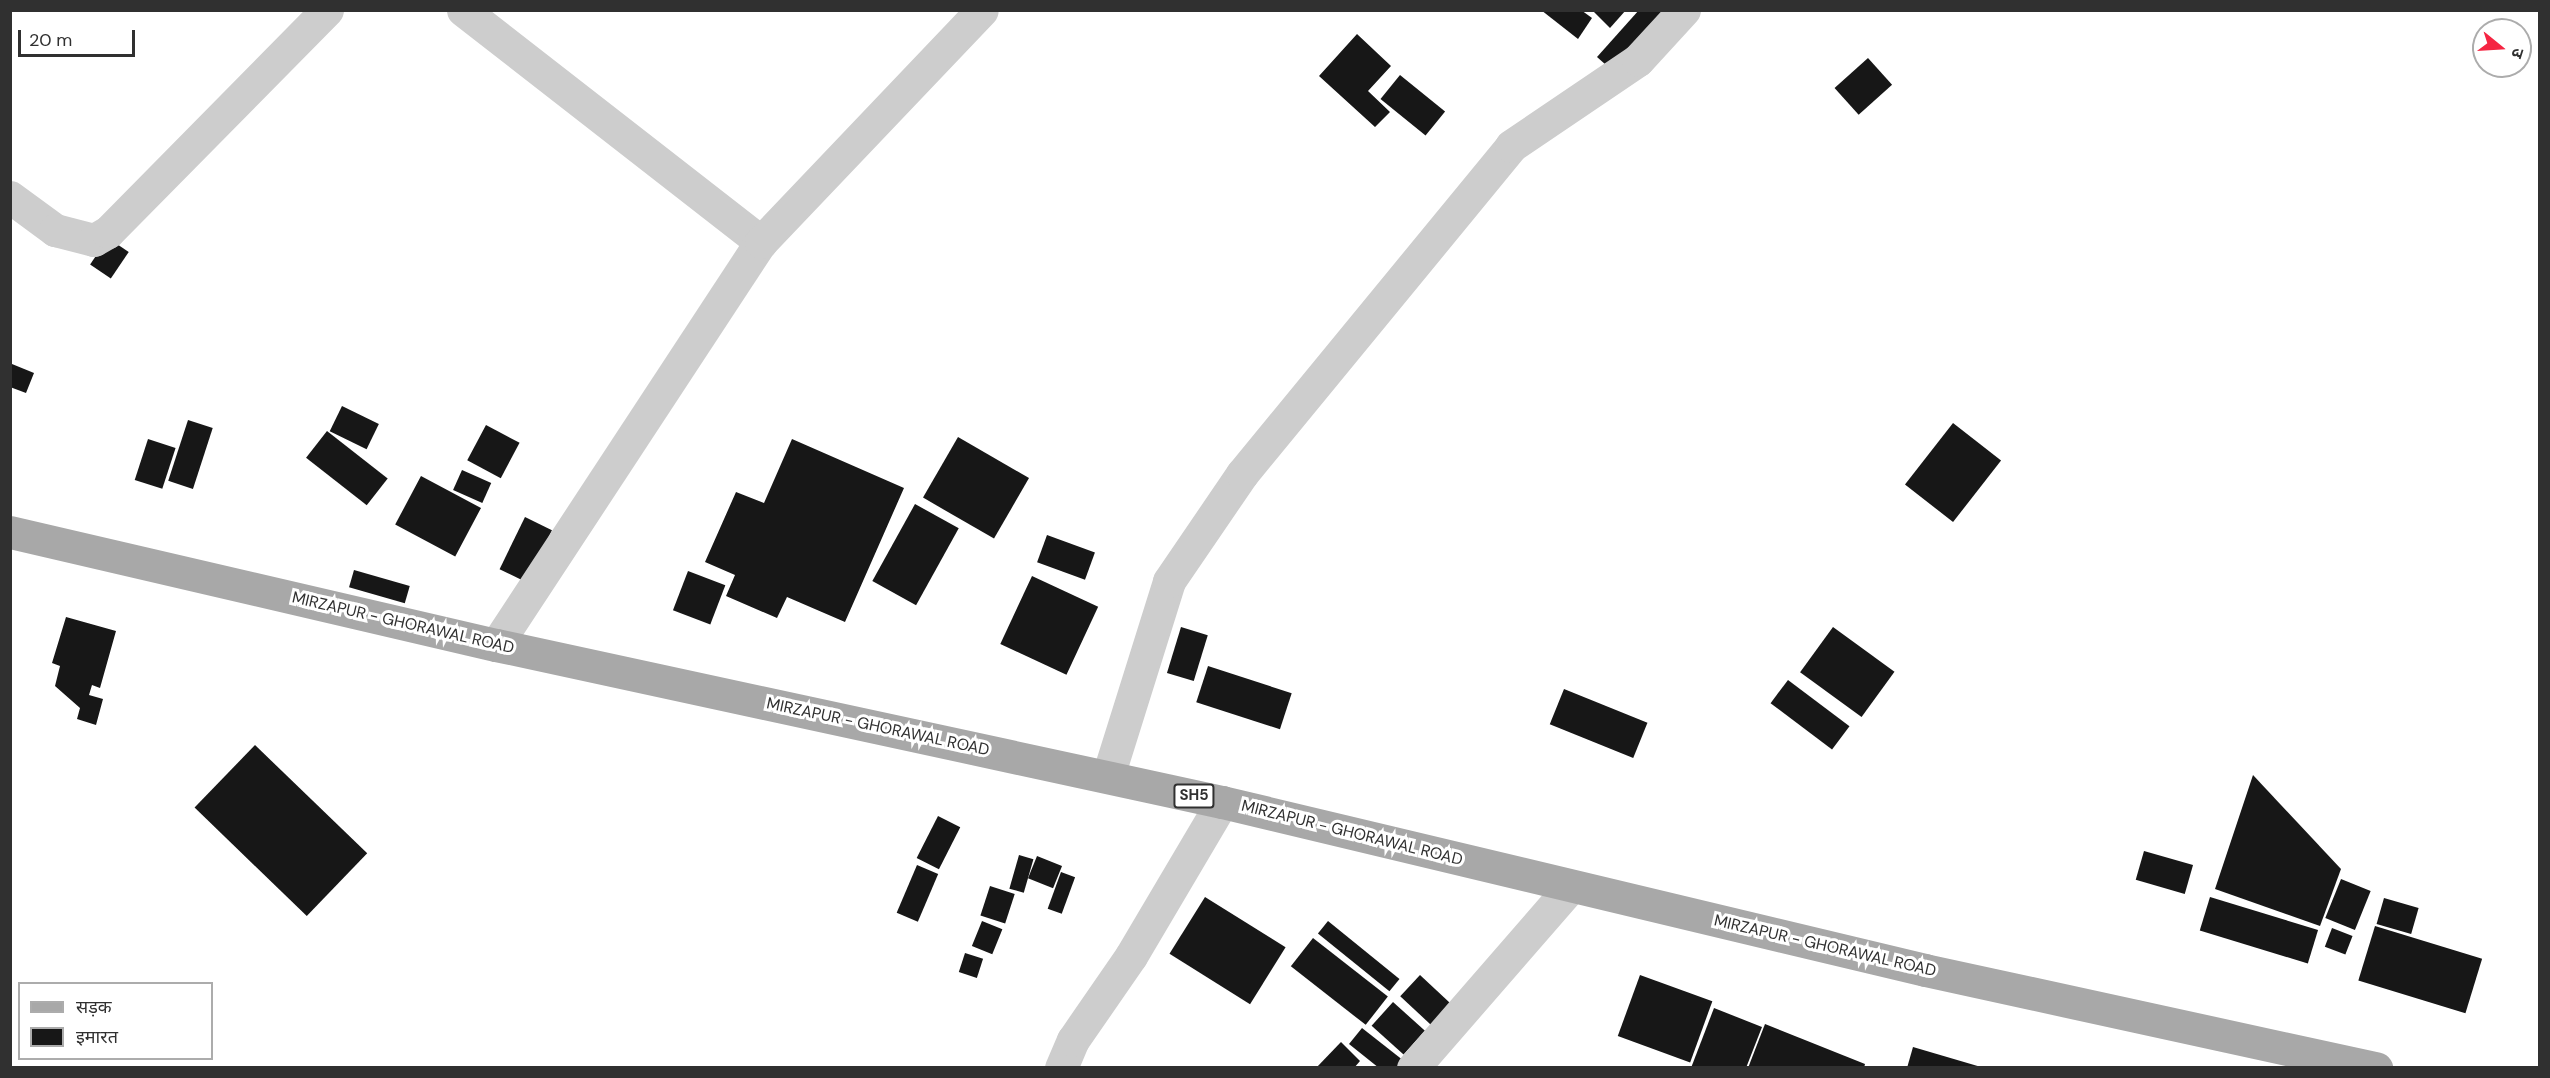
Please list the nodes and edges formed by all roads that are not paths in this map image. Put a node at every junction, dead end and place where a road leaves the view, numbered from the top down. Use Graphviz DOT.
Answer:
graph roads {
  1 [pos="327,10"];
  2 [pos="463,10"];
  3 [pos="982,10"];
  4 [pos="1684,10"];
  5 [pos="10,197"];
  6 [pos="761,243"];
  7 [pos="10,532"];
  8 [pos="496,645"];
  9 [pos="1108,776"];
  10 [pos="1222,802"];
  11 [pos="1571,886"];
  12 [pos="1061,1068"];
  13 [pos="1413,1068"];
  14 [pos="2376,1068"];
  1 -- 5 [label="street"];
  2 -- 6 [label="street"];
  3 -- 6 [label="street"];
  4 -- 9 [label="street"];
  6 -- 8 [label="street"];
  7 -- 8 [label="main road, MIRZAPUR - GHORAWAL ROAD / SH5"];
  8 -- 9 [label="main road, MIRZAPUR - GHORAWAL ROAD / SH5"];
  9 -- 10 [label="main road, MIRZAPUR - GHORAWAL ROAD / SH5"];
  10 -- 11 [label="main road, MIRZAPUR - GHORAWAL ROAD / SH5"];
  10 -- 12 [label="street"];
  11 -- 13 [label="street"];
  11 -- 14 [label="main road, MIRZAPUR - GHORAWAL ROAD / SH5"];
}
